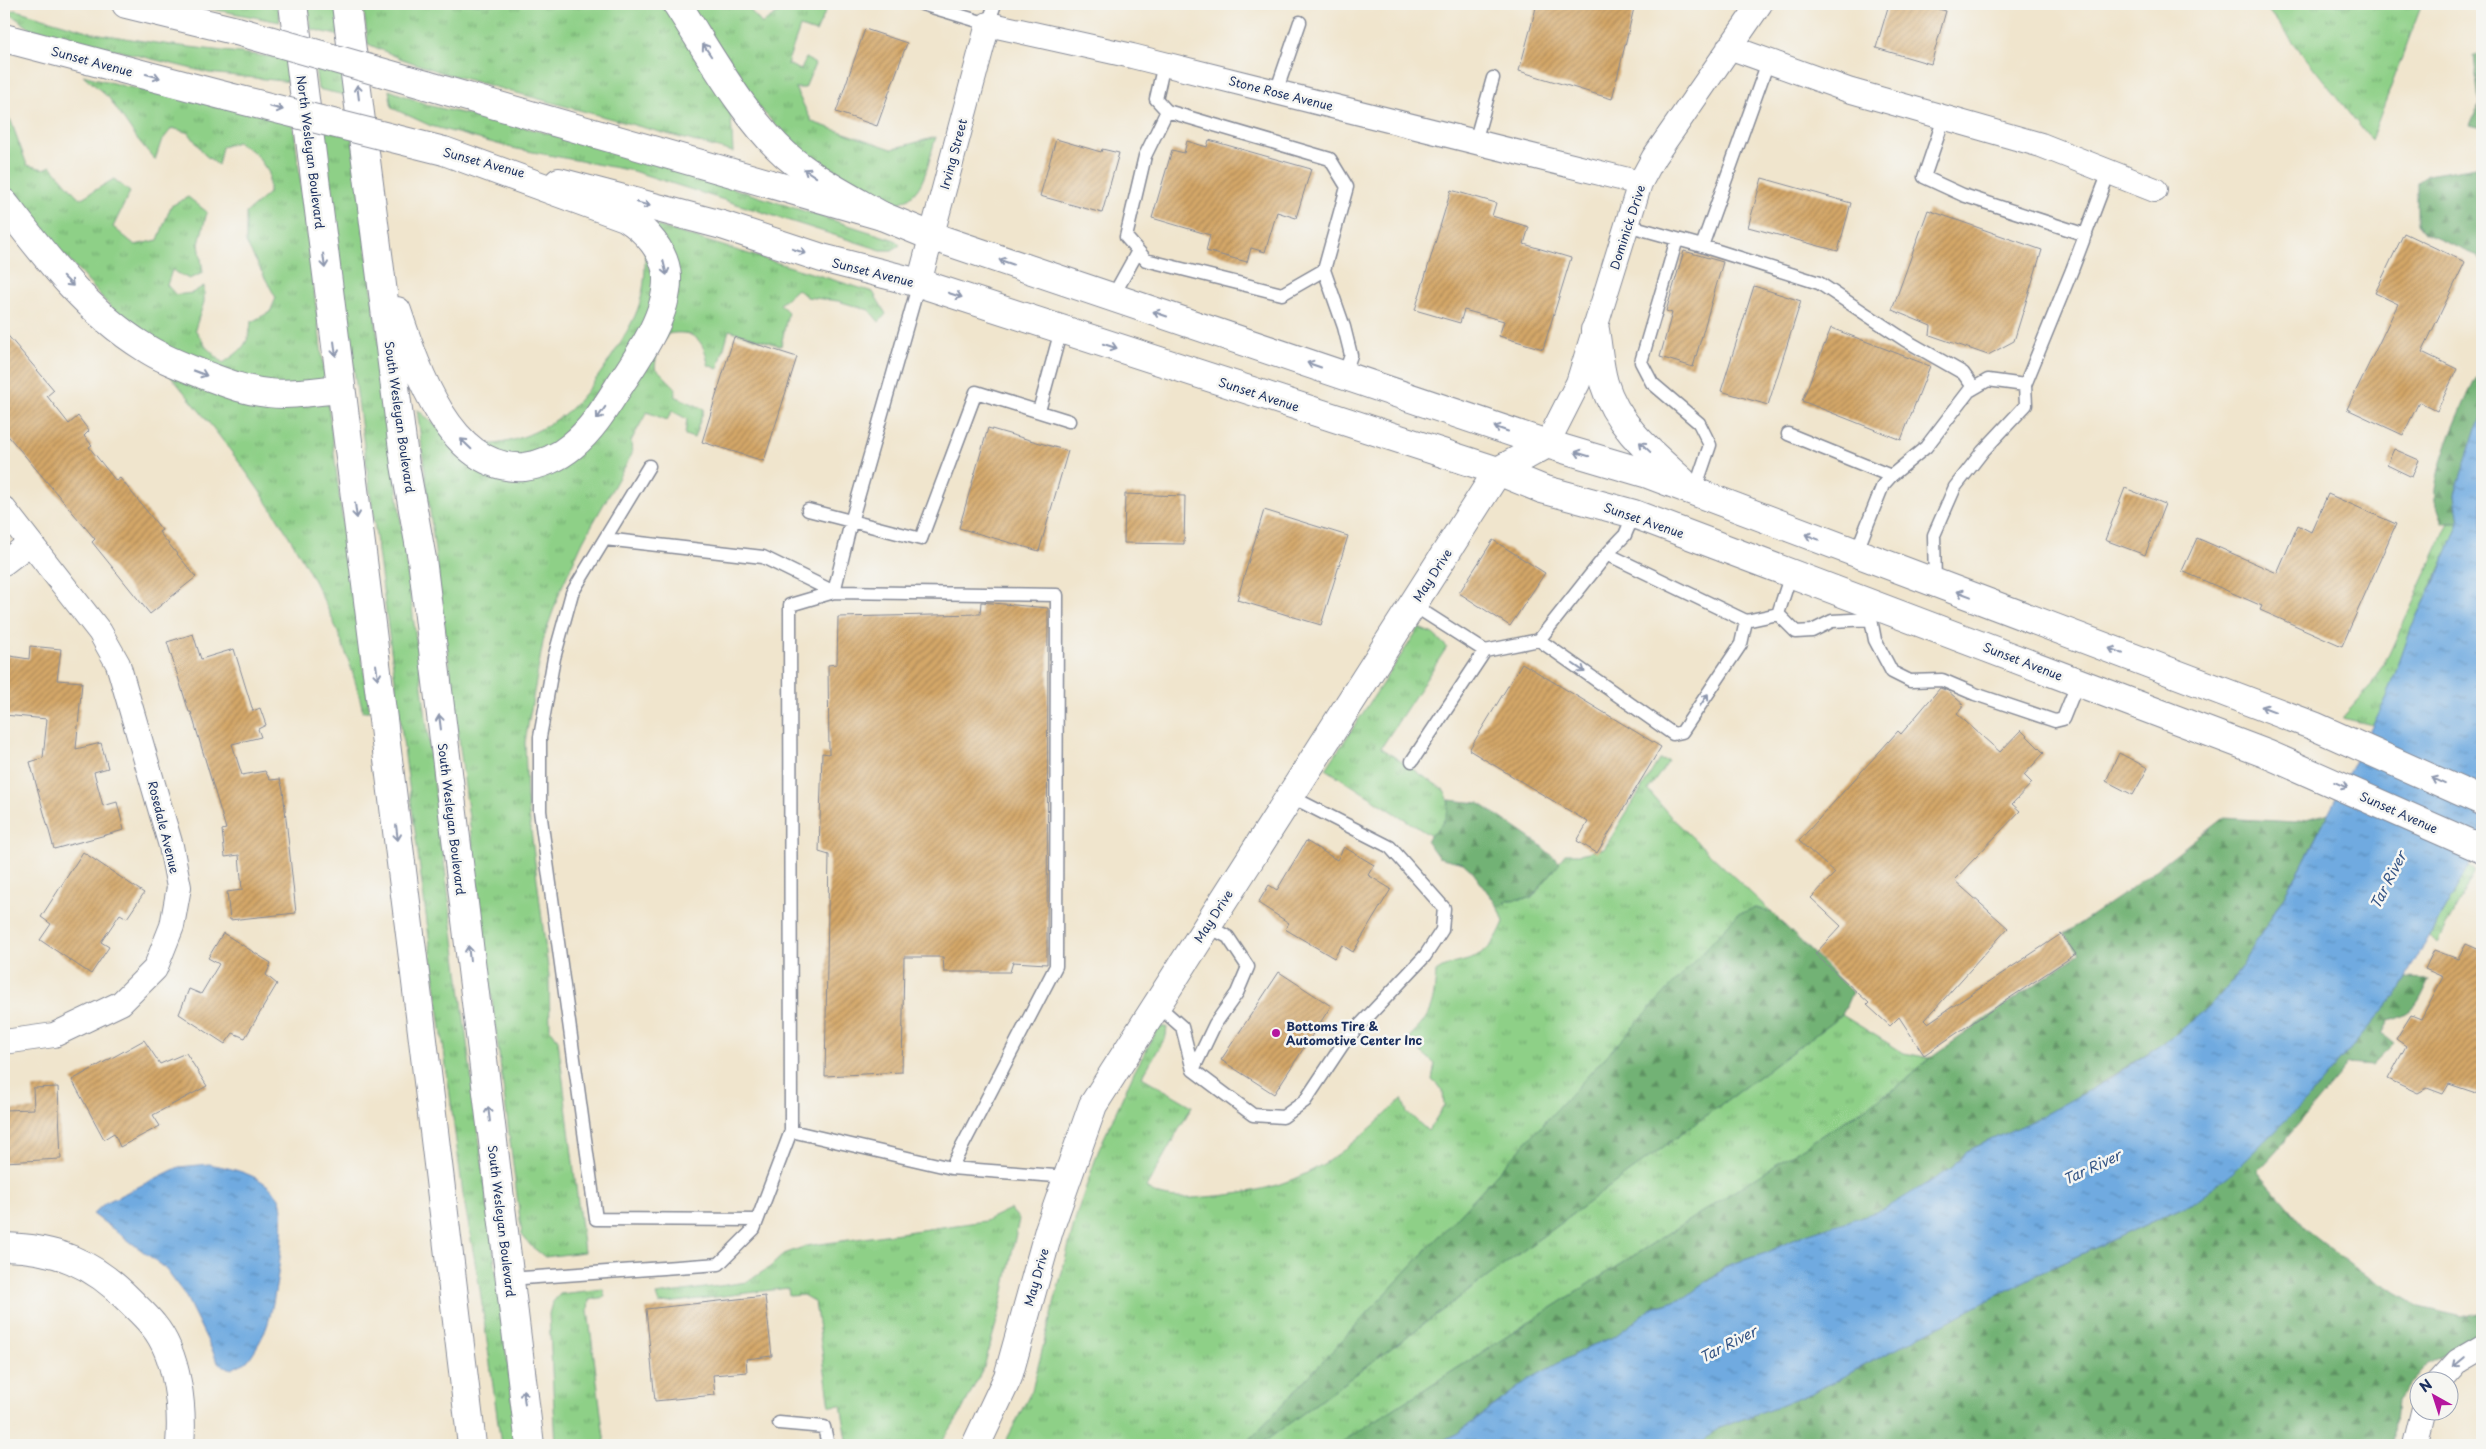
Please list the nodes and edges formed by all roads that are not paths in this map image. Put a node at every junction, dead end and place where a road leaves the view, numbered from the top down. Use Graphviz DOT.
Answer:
graph roads {
  1 [pos="126,4"];
  2 [pos="293,4"];
  3 [pos="346,4"];
  4 [pos="677,4"];
  5 [pos="922,4"];
  6 [pos="1760,4"];
  7 [pos="992,14"];
  8 [pos="1300,22"];
  9 [pos="4,38"];
  10 [pos="1729,47"];
  11 [pos="1768,62"];
  12 [pos="1164,64"];
  13 [pos="1493,78"];
  14 [pos="1276,92"];
  15 [pos="1167,111"];
  16 [pos="1944,118"];
  17 [pos="1475,142"];
  18 [pos="444,151"];
  19 [pos="2109,172"];
  20 [pos="1640,183"];
  21 [pos="2155,190"];
  22 [pos="371,193"];
  23 [pos="4,203"];
  24 [pos="4,212"];
  25 [pos="882,216"];
  26 [pos="1627,225"];
  27 [pos="2086,234"];
  28 [pos="931,236"];
  29 [pos="1677,239"];
  30 [pos="1702,246"];
  31 [pos="1138,251"];
  32 [pos="44,256"];
  33 [pos="1324,270"];
  34 [pos="919,283"];
  35 [pos="1112,298"];
  36 [pos="1061,330"];
  37 [pos="1595,330"];
  38 [pos="1344,376"];
  39 [pos="2026,385"];
  40 [pos="1974,388"];
  41 [pos="340,389"];
  42 [pos="1039,411"];
  43 [pos="1069,421"];
  44 [pos="1788,434"];
  45 [pos="1547,444"];
  46 [pos="649,466"];
  47 [pos="1498,471"];
  48 [pos="1890,476"];
  49 [pos="1694,492"];
  50 [pos="4,509"];
  51 [pos="808,510"];
  52 [pos="1634,514"];
  53 [pos="851,522"];
  54 [pos="604,539"];
  55 [pos="30,543"];
  56 [pos="1856,553"];
  57 [pos="1607,554"];
  58 [pos="4,563"];
  59 [pos="1792,574"];
  60 [pos="1935,583"];
  61 [pos="834,592"];
  62 [pos="1412,605"];
  63 [pos="1871,612"];
  64 [pos="1778,614"];
  65 [pos="1746,622"];
  66 [pos="1539,640"];
  67 [pos="1485,652"];
  68 [pos="2078,682"];
  69 [pos="1412,761"];
  70 [pos="1290,796"];
  71 [pos="2482,801"];
  72 [pos="2482,849"];
  73 [pos="1207,926"];
  74 [pos="1157,1005"];
  75 [pos="4,1042"];
  76 [pos="1193,1070"];
  77 [pos="791,1131"];
  78 [pos="951,1168"];
  79 [pos="1068,1178"];
  80 [pos="757,1220"];
  81 [pos="4,1247"];
  82 [pos="509,1279"];
  83 [pos="2482,1346"];
  84 [pos="2448,1372"];
  85 [pos="2421,1422"];
  86 [pos="780,1423"];
  87 [pos="180,1445"];
  88 [pos="472,1445"];
  89 [pos="530,1445"];
  90 [pos="828,1445"];
  91 [pos="976,1445"];
  92 [pos="2415,1445"];
  1 -- 25 [label="main road, bridge"];
  2 -- 41 [label="main road, North Wesleyan Boulevard, one-way"];
  22 -- 3 [label="main road, one-way"];
  25 -- 4 [label="main road, one-way"];
  5 -- 7 [label="lane, Stone Rose Avenue"];
  6 -- 10 [label="street, Dominick Drive"];
  7 -- 12 [label="street, Stone Rose Avenue"];
  7 -- 28 [label="street, Irving Street"];
  8 -- 14 [label="lane"];
  9 -- 18 [label="main road, Sunset Avenue, one-way, bridge"];
  10 -- 11 [label="street"];
  10 -- 20 [label="street, Dominick Drive"];
  11 -- 16 [label="street"];
  11 -- 30 [label="lane"];
  12 -- 14 [label="street, Stone Rose Avenue"];
  12 -- 15 [label="lane"];
  13 -- 17 [label="lane"];
  14 -- 17 [label="street, Stone Rose Avenue"];
  15 -- 31 [label="lane"];
  15 -- 33 [label="lane"];
  16 -- 19 [label="street"];
  16 -- 27 [label="lane"];
  17 -- 20 [label="street, Stone Rose Avenue"];
  18 -- 22 [label="main road, one-way"];
  18 -- 34 [label="main road, Sunset Avenue, one-way"];
  19 -- 21 [label="street"];
  19 -- 27 [label="lane"];
  20 -- 26 [label="street, Dominick Drive"];
  82 -- 22 [label="main road, South Wesleyan Boulevard, one-way"];
  23 -- 32 [label="main road"];
  24 -- 32 [label="main road"];
  25 -- 28 [label="main road"];
  26 -- 29 [label="lane"];
  26 -- 37 [label="street, Dominick Drive"];
  27 -- 39 [label="lane"];
  28 -- 34 [label="street, Irving Street"];
  35 -- 28 [label="main road, one-way"];
  29 -- 30 [label="lane"];
  29 -- 49 [label="lane"];
  30 -- 40 [label="lane"];
  31 -- 33 [label="lane"];
  31 -- 35 [label="lane"];
  32 -- 41 [label="main road, one-way"];
  33 -- 38 [label="lane"];
  34 -- 36 [label="main road, Sunset Avenue, one-way"];
  34 -- 53 [label="lane"];
  38 -- 35 [label="main road, one-way"];
  36 -- 42 [label="lane"];
  36 -- 47 [label="main road, Sunset Avenue, one-way"];
  37 -- 45 [label="street, Dominick Drive"];
  49 -- 37 [label="main road, one-way"];
  45 -- 38 [label="main road, one-way"];
  39 -- 40 [label="lane"];
  39 -- 60 [label="lane"];
  40 -- 48 [label="lane"];
  41 -- 88 [label="main road, one-way"];
  42 -- 43 [label="lane"];
  42 -- 53 [label="lane"];
  44 -- 48 [label="lane"];
  45 -- 47 [label="main road, May Drive"];
  49 -- 45 [label="main road, one-way"];
  46 -- 54 [label="lane"];
  47 -- 52 [label="main road, Sunset Avenue"];
  47 -- 62 [label="main road, May Drive"];
  48 -- 56 [label="lane"];
  56 -- 49 [label="main road, one-way"];
  50 -- 55 [label="street, Rosedale Avenue"];
  51 -- 53 [label="lane"];
  52 -- 57 [label="lane"];
  52 -- 59 [label="main road, Sunset Avenue"];
  53 -- 61 [label="lane"];
  54 -- 61 [label="lane"];
  54 -- 80 [label="lane"];
  55 -- 58 [label="street"];
  55 -- 75 [label="street, Rosedale Avenue"];
  56 -- 60 [label="main road"];
  57 -- 65 [label="lane"];
  57 -- 66 [label="lane"];
  59 -- 63 [label="main road, Sunset Avenue"];
  59 -- 64 [label="lane"];
  71 -- 60 [label="main road, one-way"];
  61 -- 77 [label="lane"];
  61 -- 78 [label="lane"];
  62 -- 67 [label="lane"];
  62 -- 70 [label="main road, May Drive"];
  63 -- 64 [label="lane"];
  63 -- 68 [label="main road, Sunset Avenue"];
  63 -- 68 [label="lane"];
  64 -- 65 [label="lane"];
  66 -- 65 [label="lane, one-way"];
  66 -- 67 [label="lane"];
  67 -- 69 [label="lane"];
  68 -- 72 [label="main road, Sunset Avenue, one-way"];
  70 -- 73 [label="main road, May Drive"];
  70 -- 76 [label="lane"];
  73 -- 74 [label="main road, May Drive"];
  73 -- 76 [label="lane"];
  74 -- 76 [label="lane"];
  74 -- 79 [label="main road, May Drive"];
  77 -- 78 [label="lane"];
  77 -- 80 [label="lane"];
  78 -- 79 [label="lane"];
  79 -- 91 [label="main road, May Drive"];
  80 -- 82 [label="lane"];
  81 -- 87 [label="main road"];
  89 -- 82 [label="main road, South Wesleyan Boulevard, one-way"];
  83 -- 84 [label="street, one-way"];
  85 -- 92 [label="street"];
  86 -- 90 [label="lane"];
}
